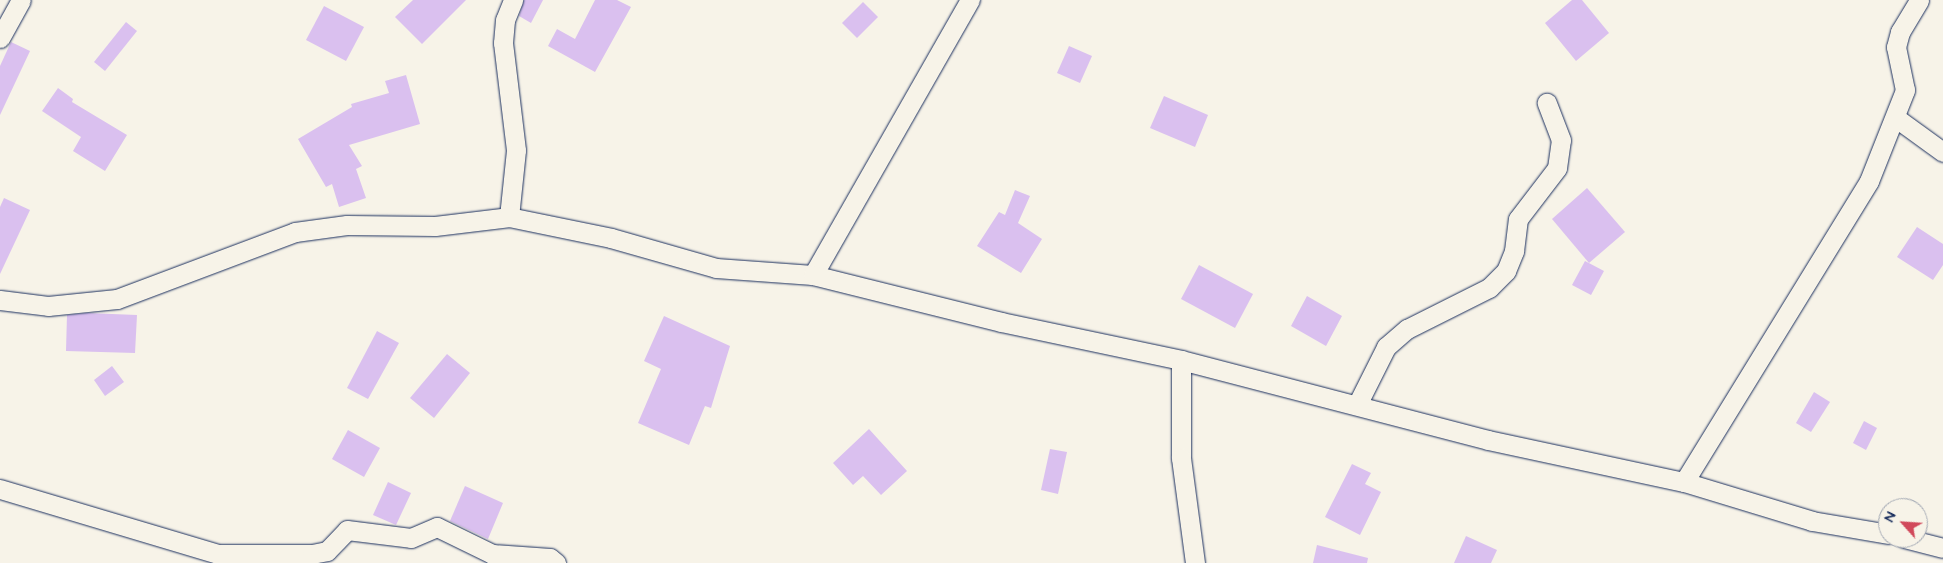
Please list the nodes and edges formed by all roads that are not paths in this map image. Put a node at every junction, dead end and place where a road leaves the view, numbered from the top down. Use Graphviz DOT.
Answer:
graph roads {
  1 [pos="21,0"];
  2 [pos="513,0"];
  3 [pos="970,0"];
  4 [pos="1919,0"];
  5 [pos="0,38"];
  6 [pos="1547,103"];
  7 [pos="1896,118"];
  8 [pos="1943,152"];
  9 [pos="509,217"];
  10 [pos="813,275"];
  11 [pos="0,300"];
  12 [pos="1181,360"];
  13 [pos="1356,405"];
  14 [pos="1684,482"];
  15 [pos="0,489"];
  16 [pos="1878,532"];
  17 [pos="1928,544"];
  18 [pos="1943,548"];
  19 [pos="319,560"];
  20 [pos="556,563"];
  21 [pos="1194,563"];
  1 -- 5 [label="street"];
  2 -- 9 [label="street"];
  3 -- 10 [label="street"];
  4 -- 7 [label="street"];
  6 -- 13 [label="street"];
  7 -- 8 [label="street"];
  7 -- 14 [label="street"];
  9 -- 10 [label="street"];
  9 -- 11 [label="street"];
  10 -- 12 [label="street"];
  12 -- 13 [label="street"];
  12 -- 21 [label="street"];
  13 -- 14 [label="street"];
  14 -- 16 [label="street"];
  15 -- 19 [label="street"];
  17 -- 18 [label="street"];
  19 -- 20 [label="street"];
}
